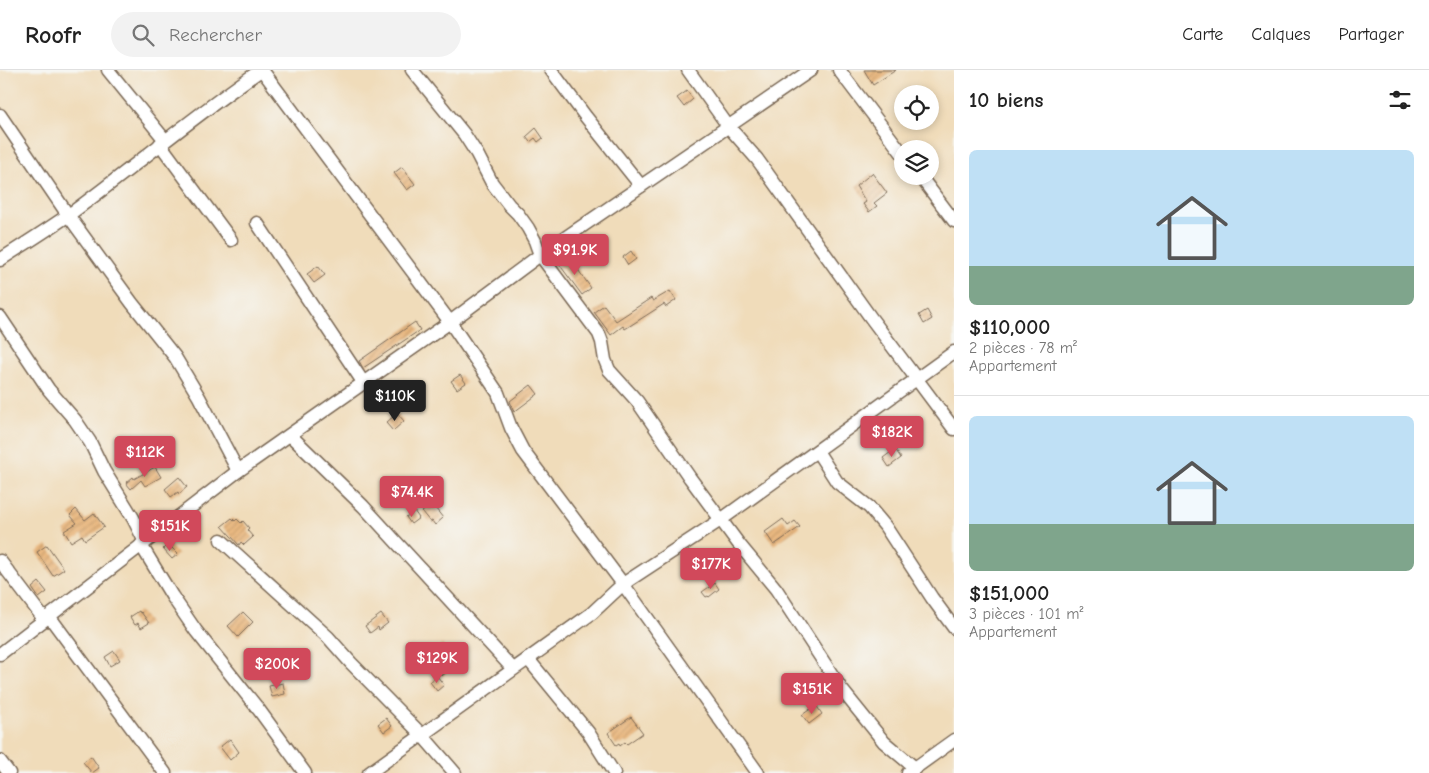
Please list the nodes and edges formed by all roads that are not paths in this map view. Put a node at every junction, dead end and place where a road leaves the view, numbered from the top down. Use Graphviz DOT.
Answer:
graph roads {
  1 [pos="108,70"];
  2 [pos="261,70"];
  3 [pos="412,70"];
  4 [pos="551,70"];
  5 [pos="688,70"];
  6 [pos="811,70"];
  7 [pos="840,70"];
  8 [pos="0,115"];
  9 [pos="728,126"];
  10 [pos="163,142"];
  11 [pos="894,142"];
  12 [pos="927,185"];
  13 [pos="641,186"];
  14 [pos="68,215"];
  15 [pos="954,221"];
  16 [pos="257,223"];
  17 [pos="231,240"];
  18 [pos="540,255"];
  19 [pos="0,260"];
  20 [pos="0,317"];
  21 [pos="450,322"];
  22 [pos="954,352"];
  23 [pos="916,378"];
  24 [pos="363,382"];
  25 [pos="954,429"];
  26 [pos="290,434"];
  27 [pos="817,451"];
  28 [pos="238,470"];
  29 [pos="722,519"];
  30 [pos="221,540"];
  31 [pos="143,543"];
  32 [pos="0,561"];
  33 [pos="623,584"];
  34 [pos="46,618"];
  35 [pos="954,628"];
  36 [pos="0,654"];
  37 [pos="528,659"];
  38 [pos="513,669"];
  39 [pos="422,735"];
  40 [pos="954,740"];
  41 [pos="0,761"];
  42 [pos="911,771"];
  43 [pos="9,773"];
  44 [pos="165,773"];
  45 [pos="305,773"];
  46 [pos="369,773"];
  47 [pos="455,773"];
  48 [pos="614,773"];
  49 [pos="758,773"];
  1 -- 10 [label="street"];
  2 -- 10 [label="street"];
  2 -- 21 [label="street"];
  3 -- 18 [label="street"];
  4 -- 13 [label="street"];
  5 -- 9 [label="street"];
  6 -- 9 [label="street"];
  7 -- 11 [label="street"];
  8 -- 14 [label="street"];
  9 -- 13 [label="street"];
  9 -- 23 [label="street"];
  10 -- 14 [label="street"];
  10 -- 17 [label="street"];
  12 -- 15 [label="street"];
  13 -- 18 [label="street"];
  14 -- 19 [label="street"];
  14 -- 28 [label="street"];
  16 -- 24 [label="street"];
  18 -- 21 [label="street"];
  18 -- 29 [label="street"];
  20 -- 31 [label="street"];
  21 -- 24 [label="street"];
  21 -- 33 [label="street"];
  22 -- 23 [label="street"];
  23 -- 25 [label="street"];
  23 -- 27 [label="street"];
  24 -- 26 [label="street"];
  26 -- 28 [label="street"];
  26 -- 38 [label="street"];
  27 -- 29 [label="street"];
  27 -- 35 [label="street"];
  28 -- 31 [label="street"];
  29 -- 33 [label="street"];
  29 -- 42 [label="street"];
  30 -- 39 [label="street"];
  31 -- 34 [label="street"];
  31 -- 45 [label="street"];
  32 -- 34 [label="street"];
  33 -- 37 [label="street"];
  33 -- 49 [label="street"];
  34 -- 36 [label="street"];
  34 -- 44 [label="street"];
  37 -- 38 [label="street"];
  37 -- 48 [label="street"];
  38 -- 39 [label="street"];
  39 -- 46 [label="street"];
  39 -- 47 [label="street"];
  40 -- 42 [label="street"];
  41 -- 43 [label="street"];
}
